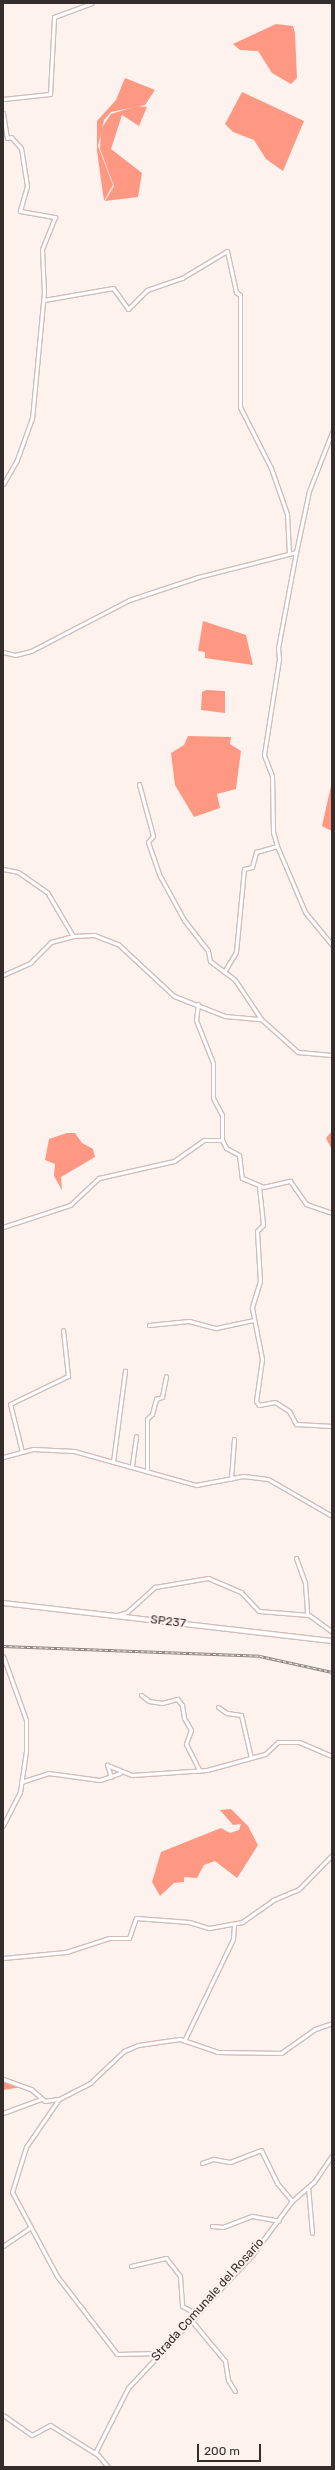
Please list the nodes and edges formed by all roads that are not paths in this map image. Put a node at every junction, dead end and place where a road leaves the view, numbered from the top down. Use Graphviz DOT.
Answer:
graph roads {
  1 [pos="92,3"];
  2 [pos="3,99"];
  3 [pos="3,113"];
  4 [pos="44,300"];
  5 [pos="332,432"];
  6 [pos="3,484"];
  7 [pos="296,552"];
  8 [pos="289,554"];
  9 [pos="3,652"];
  10 [pos="139,784"];
  11 [pos="277,846"];
  12 [pos="3,869"];
  13 [pos="73,936"];
  14 [pos="332,945"];
  15 [pos="224,972"];
  16 [pos="3,975"];
  17 [pos="198,1004"];
  18 [pos="261,1019"];
  19 [pos="332,1055"];
  20 [pos="222,1140"];
  21 [pos="259,1186"];
  22 [pos="332,1212"];
  23 [pos="3,1227"];
  24 [pos="254,1320"];
  25 [pos="149,1325"];
  26 [pos="63,1330"];
  27 [pos="125,1371"];
  28 [pos="166,1376"];
  29 [pos="332,1426"];
  30 [pos="136,1436"];
  31 [pos="234,1439"];
  32 [pos="22,1452"];
  33 [pos="3,1457"];
  34 [pos="114,1462"];
  35 [pos="132,1465"];
  36 [pos="147,1469"];
  37 [pos="231,1479"];
  38 [pos="332,1516"];
  39 [pos="296,1558"];
  40 [pos="3,1603"];
  41 [pos="307,1614"];
  42 [pos="114,1616"];
  43 [pos="332,1632"];
  44 [pos="332,1641"];
  45 [pos="3,1656"];
  46 [pos="141,1695"];
  47 [pos="218,1708"];
  48 [pos="332,1756"];
  49 [pos="251,1758"];
  50 [pos="200,1770"];
  51 [pos="120,1773"];
  52 [pos="111,1777"];
  53 [pos="21,1782"];
  54 [pos="3,1826"];
  55 [pos="332,1855"];
  56 [pos="234,1924"];
  57 [pos="3,1958"];
  58 [pos="332,2023"];
  59 [pos="185,2042"];
  60 [pos="3,2079"];
  61 [pos="42,2099"];
  62 [pos="59,2099"];
  63 [pos="3,2113"];
  64 [pos="332,2155"];
  65 [pos="202,2163"];
  66 [pos="308,2187"];
  67 [pos="292,2201"];
  68 [pos="279,2220"];
  69 [pos="212,2226"];
  70 [pos="30,2228"];
  71 [pos="312,2233"];
  72 [pos="3,2246"];
  73 [pos="131,2266"];
  74 [pos="198,2314"];
  75 [pos="191,2320"];
  76 [pos="161,2352"];
  77 [pos="235,2391"];
  78 [pos="3,2415"];
  79 [pos="96,2453"];
  80 [pos="108,2467"];
  1 -- 2 [label="street"];
  3 -- 4 [label="street"];
  4 -- 6 [label="street"];
  4 -- 8 [label="street"];
  5 -- 7 [label="street"];
  7 -- 8 [label="street"];
  7 -- 11 [label="street"];
  8 -- 9 [label="street"];
  10 -- 15 [label="street"];
  11 -- 14 [label="street"];
  11 -- 15 [label="street"];
  12 -- 13 [label="street"];
  13 -- 16 [label="street"];
  13 -- 17 [label="street"];
  15 -- 18 [label="street"];
  17 -- 18 [label="street"];
  17 -- 20 [label="street"];
  18 -- 19 [label="street"];
  20 -- 21 [label="street"];
  20 -- 23 [label="street"];
  21 -- 22 [label="street"];
  21 -- 24 [label="street"];
  24 -- 25 [label="street"];
  24 -- 29 [label="street"];
  26 -- 32 [label="street"];
  27 -- 34 [label="street"];
  28 -- 36 [label="street"];
  30 -- 35 [label="street"];
  31 -- 37 [label="street"];
  32 -- 33 [label="street"];
  32 -- 34 [label="street"];
  34 -- 35 [label="street"];
  35 -- 36 [label="street"];
  36 -- 37 [label="street"];
  37 -- 38 [label="street"];
  39 -- 41 [label="street"];
  40 -- 42 [label="main road, SP237 / SP237"];
  41 -- 42 [label="street"];
  41 -- 43 [label="street"];
  42 -- 44 [label="main road, SP237 / SP237"];
  45 -- 53 [label="street"];
  46 -- 50 [label="street"];
  47 -- 49 [label="street"];
  48 -- 49 [label="street"];
  49 -- 50 [label="street"];
  50 -- 51 [label="street"];
  51 -- 52 [label="street"];
  51 -- 52 [label="street"];
  52 -- 53 [label="street"];
  53 -- 54 [label="street"];
  55 -- 56 [label="street"];
  56 -- 57 [label="street"];
  56 -- 59 [label="street"];
  58 -- 59 [label="street"];
  59 -- 62 [label="street"];
  60 -- 61 [label="street"];
  61 -- 62 [label="street"];
  61 -- 63 [label="street"];
  62 -- 70 [label="street"];
  64 -- 66 [label="street, Strada Comunale del Rosario"];
  65 -- 67 [label="street"];
  66 -- 67 [label="street, Strada Comunale del Rosario"];
  66 -- 71 [label="street"];
  67 -- 68 [label="street, Strada Comunale del Rosario"];
  68 -- 69 [label="street"];
  68 -- 74 [label="street, Strada Comunale del Rosario"];
  70 -- 72 [label="street"];
  70 -- 76 [label="street"];
  73 -- 74 [label="street"];
  74 -- 75 [label="street, Strada Comunale del Rosario"];
  75 -- 76 [label="street, Strada Comunale del Rosario"];
  75 -- 77 [label="street"];
  76 -- 79 [label="street, Strada Comunale del Rosario"];
  78 -- 79 [label="street"];
  79 -- 80 [label="street"];
}
